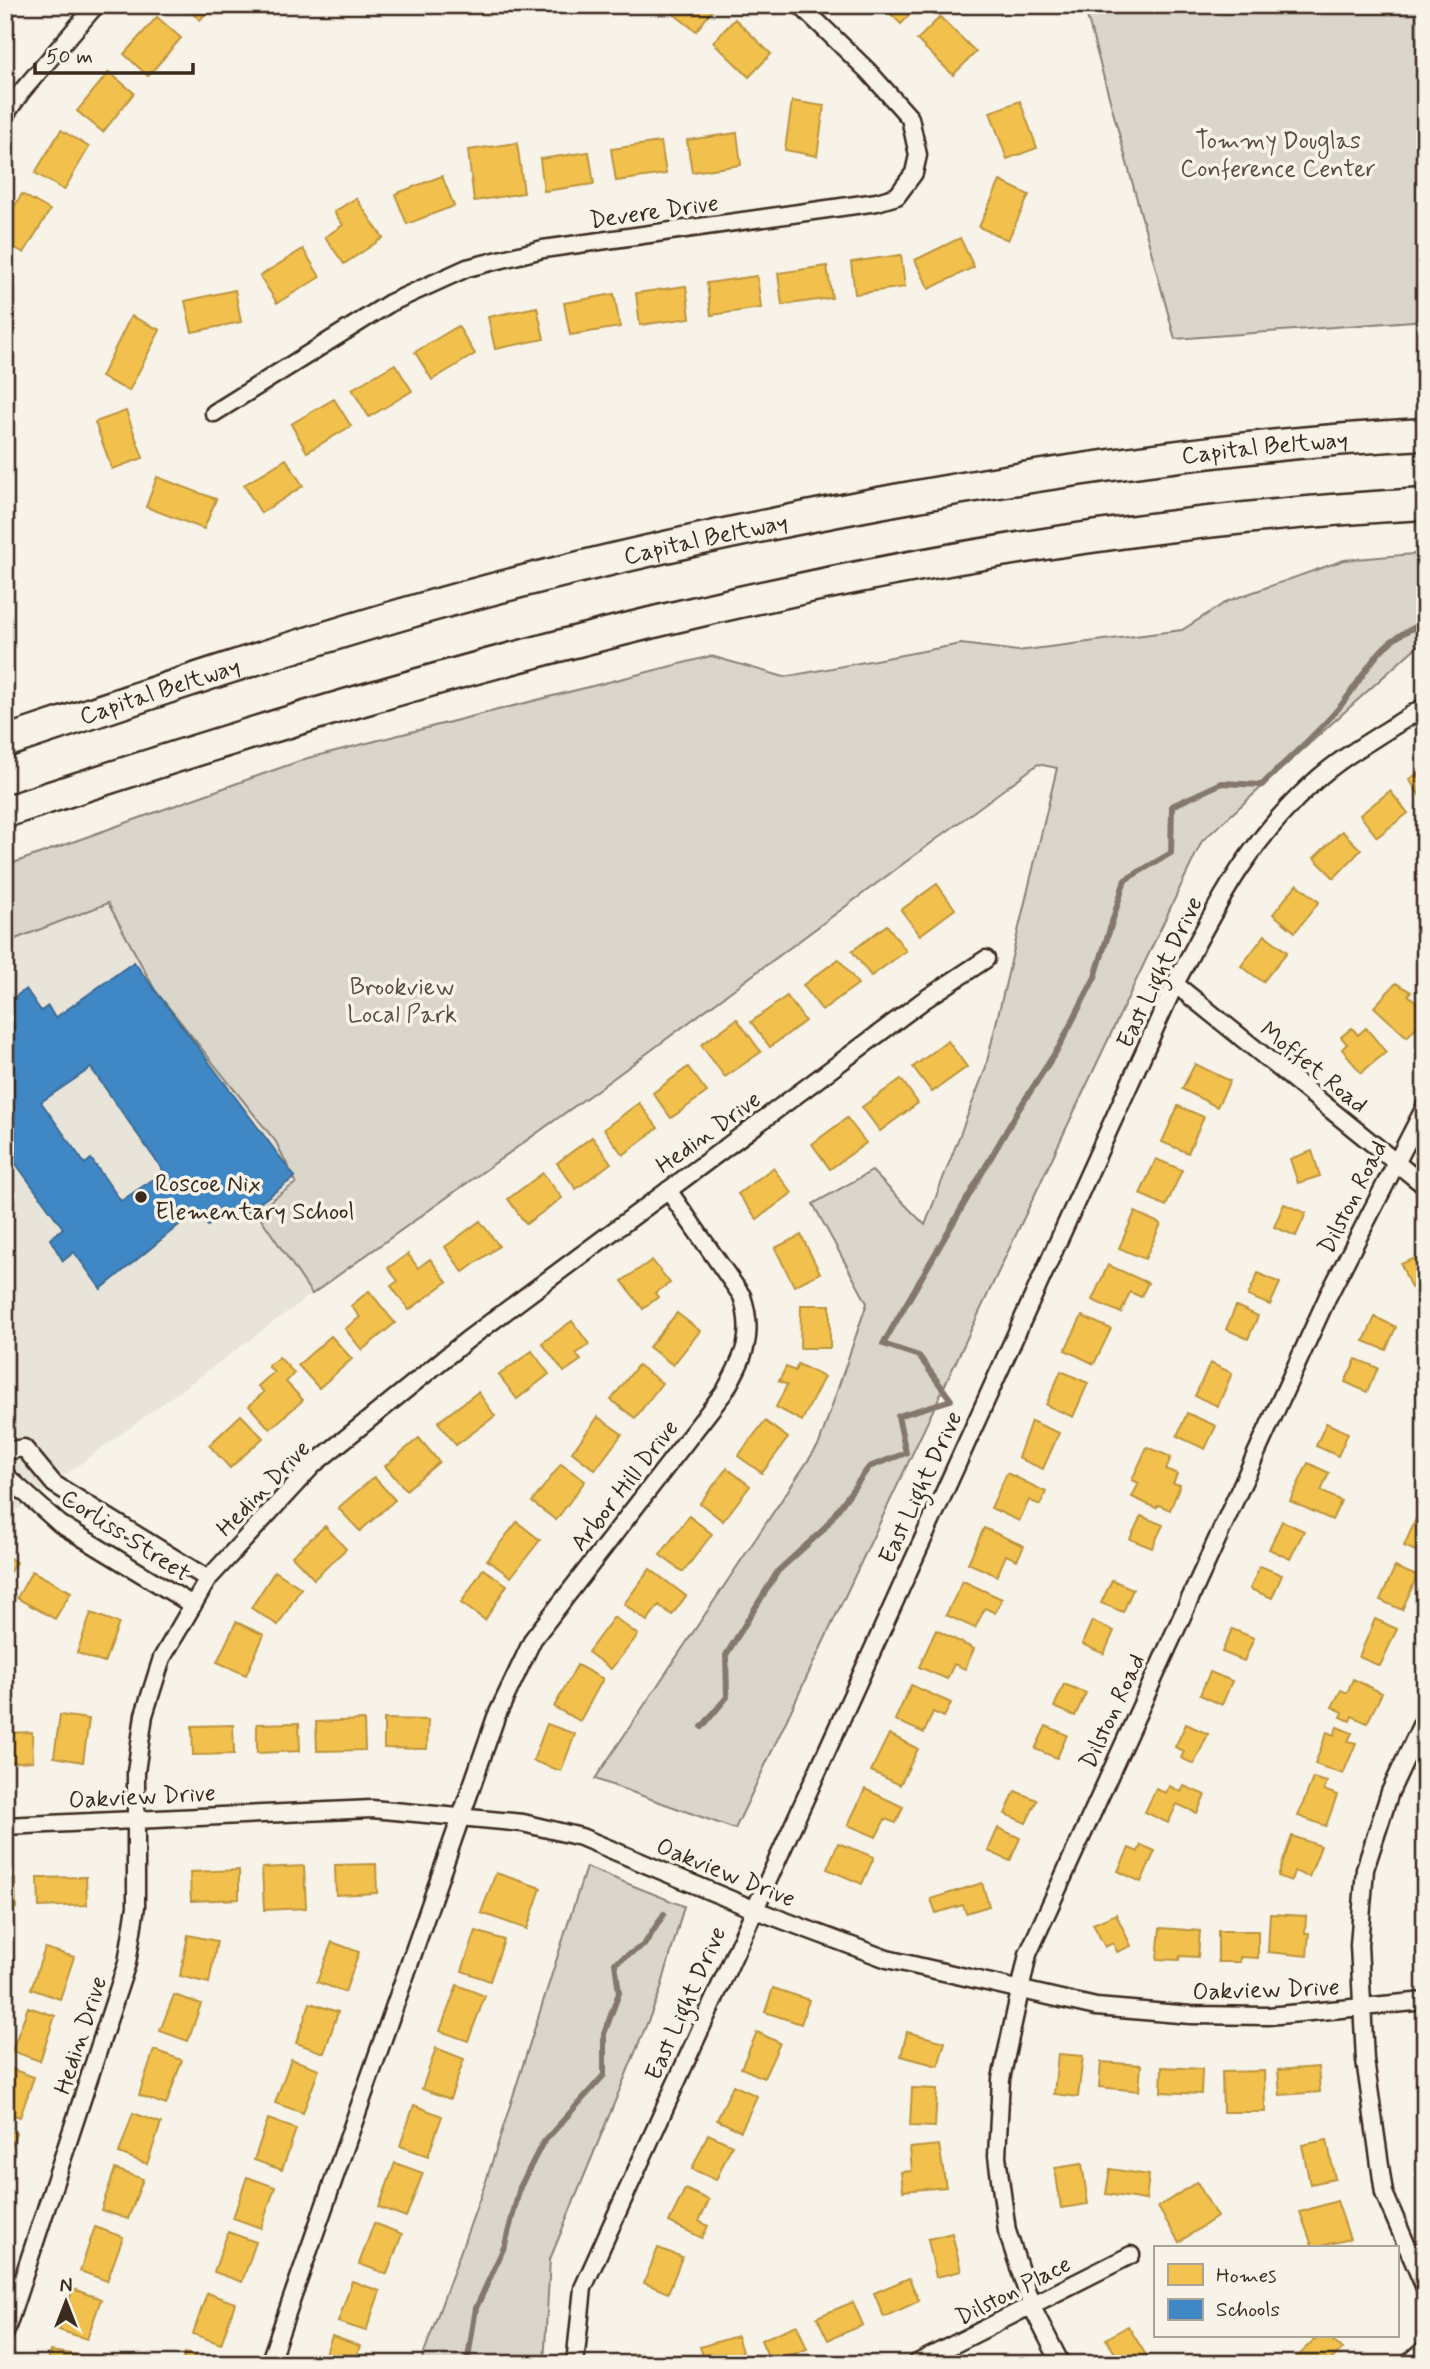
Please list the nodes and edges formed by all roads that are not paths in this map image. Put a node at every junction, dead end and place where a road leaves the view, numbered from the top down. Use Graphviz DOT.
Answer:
graph roads {
  1 [pos="96,5"];
  2 [pos="800,5"];
  3 [pos="5,116"];
  4 [pos="215,413"];
  5 [pos="1425,434"];
  6 [pos="1425,504"];
  7 [pos="1425,706"];
  8 [pos="5,742"];
  9 [pos="5,812"];
  10 [pos="986,959"];
  11 [pos="1175,984"];
  12 [pos="1425,1107"];
  13 [pos="1394,1162"];
  14 [pos="1425,1186"];
  15 [pos="668,1190"];
  16 [pos="5,1451"];
  17 [pos="5,1475"];
  18 [pos="208,1578"];
  19 [pos="191,1604"];
  20 [pos="1425,1717"];
  21 [pos="1421,1733"];
  22 [pos="461,1816"];
  23 [pos="135,1819"];
  24 [pos="5,1826"];
  25 [pos="752,1909"];
  26 [pos="1020,1991"];
  27 [pos="1425,2001"];
  28 [pos="1363,2008"];
  29 [pos="1131,2255"];
  30 [pos="1425,2288"];
  31 [pos="1032,2307"];
  32 [pos="5,2333"];
  33 [pos="1425,2349"];
  34 [pos="269,2364"];
  35 [pos="575,2364"];
  36 [pos="915,2364"];
  37 [pos="1061,2364"];
  38 [pos="1408,2364"];
  1 -- 3 [label="street"];
  2 -- 4 [label="street, Devere Drive"];
  5 -- 8 [label="highway, Capital Beltway"];
  6 -- 9 [label="highway"];
  7 -- 11 [label="street, East Light Drive"];
  10 -- 15 [label="street, Hedin Drive"];
  11 -- 13 [label="street, Moffet Road"];
  11 -- 25 [label="street, East Light Drive"];
  12 -- 13 [label="street, Dilston Road"];
  13 -- 14 [label="street, Moffet Road"];
  13 -- 26 [label="street, Dilston Road"];
  15 -- 18 [label="street, Hedin Drive"];
  15 -- 22 [label="street, Arbor Hill Drive"];
  16 -- 18 [label="street, Corliss Street"];
  17 -- 19 [label="street, Corliss Street"];
  18 -- 19 [label="street, Hedin Drive"];
  19 -- 23 [label="street, Hedin Drive"];
  20 -- 21 [label="street"];
  21 -- 28 [label="street"];
  22 -- 23 [label="street, Oakview Drive"];
  22 -- 25 [label="street, Oakview Drive"];
  22 -- 34 [label="street"];
  23 -- 24 [label="street, Oakview Drive"];
  23 -- 32 [label="street, Hedin Drive"];
  25 -- 26 [label="street, Oakview Drive"];
  25 -- 35 [label="street, East Light Drive"];
  26 -- 28 [label="street, Oakview Drive"];
  26 -- 31 [label="street, Dilston Road"];
  27 -- 28 [label="street, Oakview Drive"];
  28 -- 30 [label="street"];
  29 -- 31 [label="street, Dilston Place"];
  31 -- 36 [label="street, Dilston Place"];
  31 -- 37 [label="street, Dilston Road"];
  33 -- 38 [label="street"];
}
